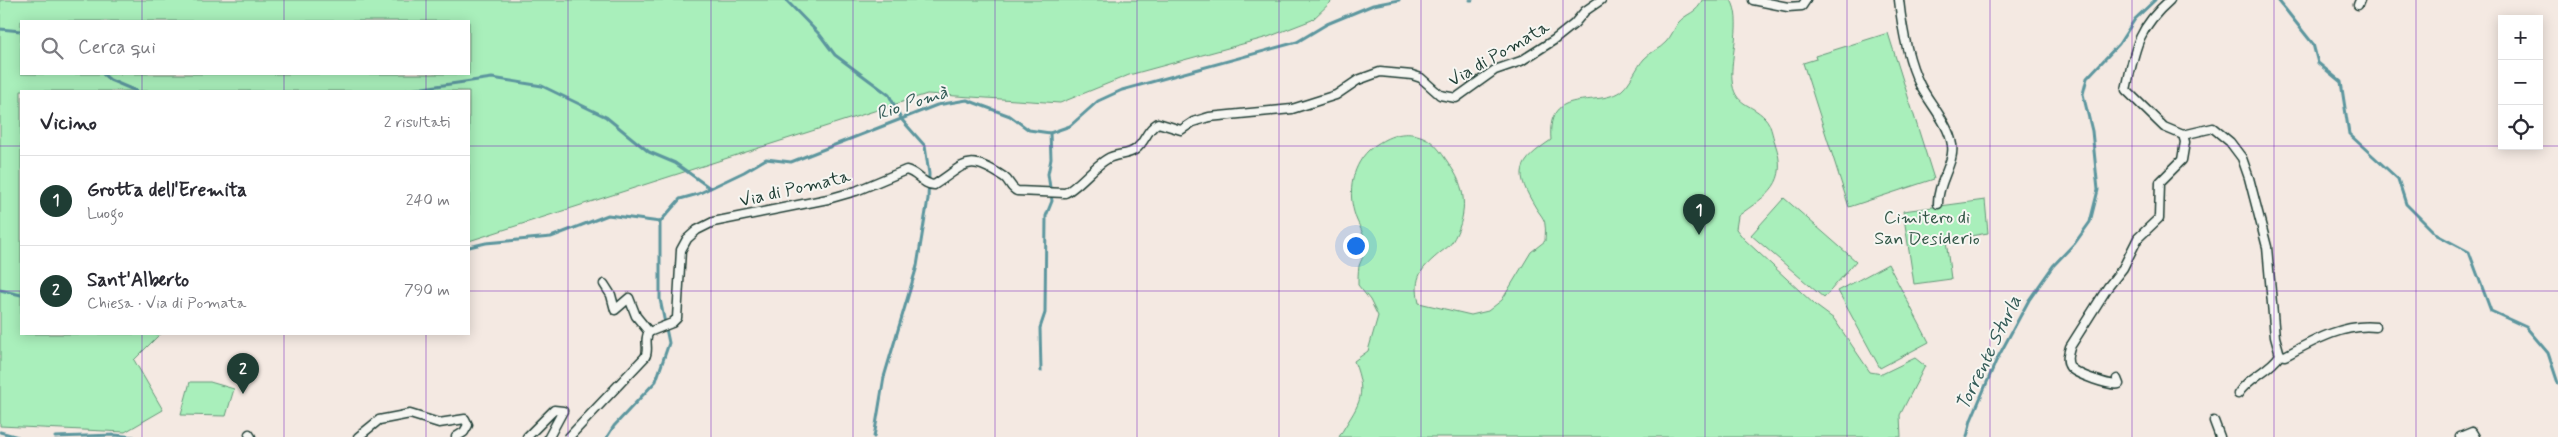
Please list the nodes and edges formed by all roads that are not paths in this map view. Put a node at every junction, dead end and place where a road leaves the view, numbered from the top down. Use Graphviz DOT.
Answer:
graph roads {
  1 [pos="1601,0"];
  2 [pos="1753,0"];
  3 [pos="1806,0"];
  4 [pos="1899,0"];
  5 [pos="2170,0"];
  6 [pos="2183,135"];
  7 [pos="1938,204"];
  8 [pos="604,284"];
  9 [pos="2376,327"];
  10 [pos="653,330"];
  11 [pos="2280,355"];
  12 [pos="2117,379"];
  13 [pos="2238,394"];
  14 [pos="2214,421"];
  15 [pos="358,437"];
  16 [pos="456,437"];
  17 [pos="527,437"];
  18 [pos="550,437"];
  19 [pos="569,437"];
  20 [pos="2220,437"];
  21 [pos="2460,437"];
  22 [pos="2475,437"];
  1 -- 10 [label="street, Via di Pomata"];
  2 -- 3 [label="street"];
  4 -- 7 [label="street"];
  5 -- 6 [label="street"];
  6 -- 11 [label="street"];
  6 -- 12 [label="street"];
  8 -- 10 [label="street"];
  9 -- 11 [label="street"];
  10 -- 19 [label="street"];
  11 -- 13 [label="street"];
  14 -- 20 [label="street"];
  15 -- 16 [label="street"];
  17 -- 18 [label="street"];
  21 -- 22 [label="street"];
}
